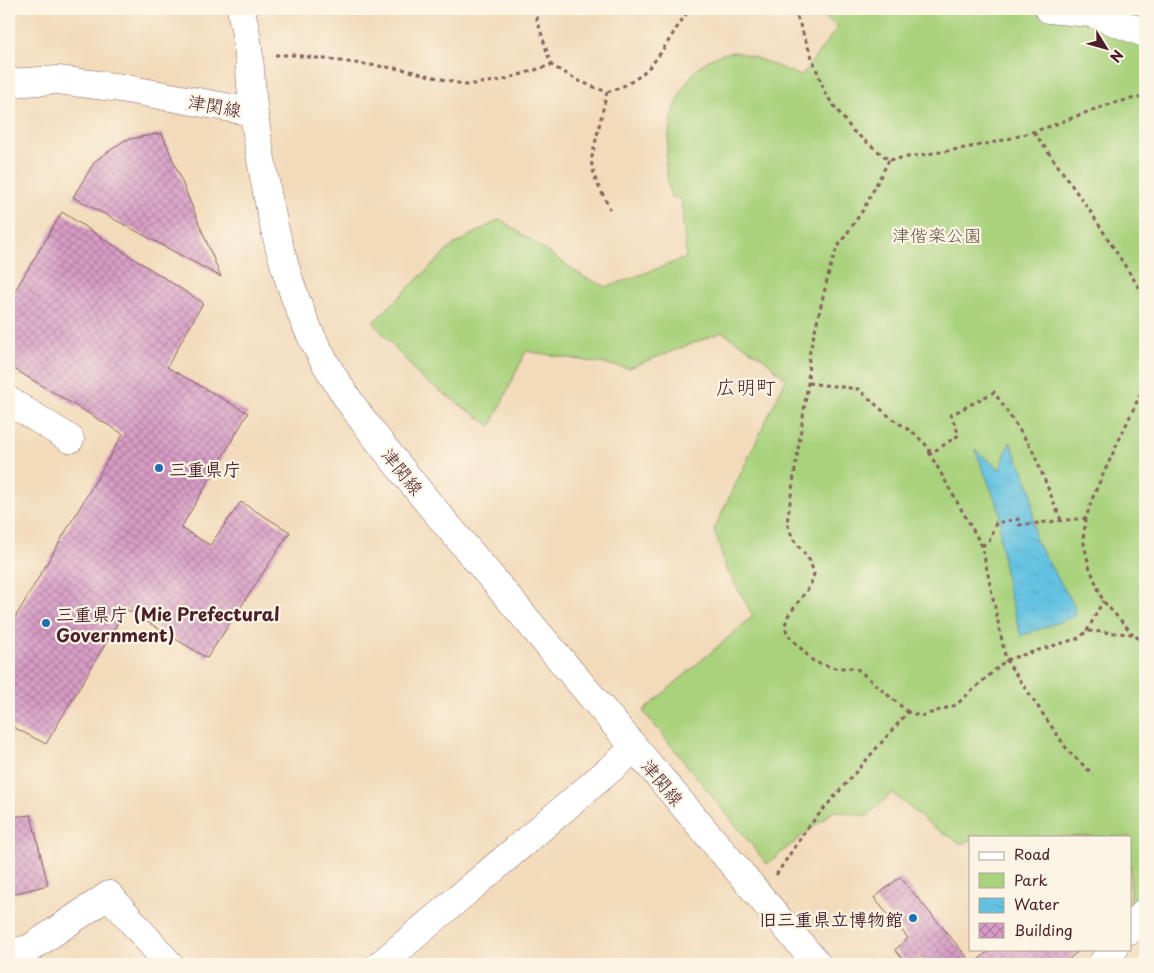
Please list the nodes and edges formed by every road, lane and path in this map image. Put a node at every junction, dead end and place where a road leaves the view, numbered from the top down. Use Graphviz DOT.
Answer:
graph roads {
  1 [pos="241,9"];
  2 [pos="534,9"];
  3 [pos="690,9"];
  4 [pos="794,9"];
  5 [pos="1049,9"];
  6 [pos="1145,33"];
  7 [pos="249,55"];
  8 [pos="551,65"];
  9 [pos="9,83"];
  10 [pos="608,92"];
  11 [pos="1145,97"];
  12 [pos="253,112"];
  13 [pos="1034,132"];
  14 [pos="889,160"];
  15 [pos="610,209"];
  16 [pos="1145,297"];
  17 [pos="808,383"];
  18 [pos="1145,384"];
  19 [pos="9,401"];
  20 [pos="70,439"];
  21 [pos="930,454"];
  22 [pos="1086,518"];
  23 [pos="1061,520"];
  24 [pos="982,546"];
  25 [pos="1103,601"];
  26 [pos="1087,631"];
  27 [pos="1133,634"];
  28 [pos="1145,644"];
  29 [pos="1006,660"];
  30 [pos="908,712"];
  31 [pos="634,749"];
  32 [pos="1093,774"];
  33 [pos="761,897"];
  34 [pos="1145,912"];
  35 [pos="1132,928"];
  36 [pos="1113,950"];
  37 [pos="9,952"];
  38 [pos="169,964"];
  39 [pos="381,964"];
  40 [pos="817,964"];
  41 [pos="1102,964"];
  1 -- 7 [label="main road"];
  2 -- 8 [label="path"];
  3 -- 10 [label="path"];
  4 -- 14 [label="path"];
  5 -- 6 [label="main road"];
  7 -- 8 [label="path"];
  7 -- 12 [label="main road"];
  8 -- 10 [label="path"];
  9 -- 12 [label="main road, 津関線"];
  10 -- 15 [label="path"];
  11 -- 13 [label="path"];
  12 -- 31 [label="main road, 津関線"];
  13 -- 14 [label="path"];
  13 -- 16 [label="path"];
  14 -- 17 [label="path"];
  17 -- 21 [label="path"];
  17 -- 30 [label="path"];
  18 -- 22 [label="path"];
  19 -- 20 [label="main road"];
  21 -- 23 [label="path"];
  21 -- 24 [label="path"];
  22 -- 23 [label="path"];
  22 -- 25 [label="path"];
  23 -- 24 [label="path"];
  24 -- 29 [label="path"];
  25 -- 26 [label="path"];
  25 -- 27 [label="path"];
  26 -- 27 [label="path"];
  26 -- 29 [label="path"];
  27 -- 28 [label="path"];
  29 -- 30 [label="path"];
  29 -- 32 [label="path"];
  30 -- 33 [label="path"];
  31 -- 33 [label="main road, 津関線"];
  31 -- 39 [label="main road"];
  33 -- 40 [label="main road, 津関線"];
  34 -- 35 [label="main road"];
  36 -- 41 [label="main road"];
  37 -- 38 [label="main road"];
}
